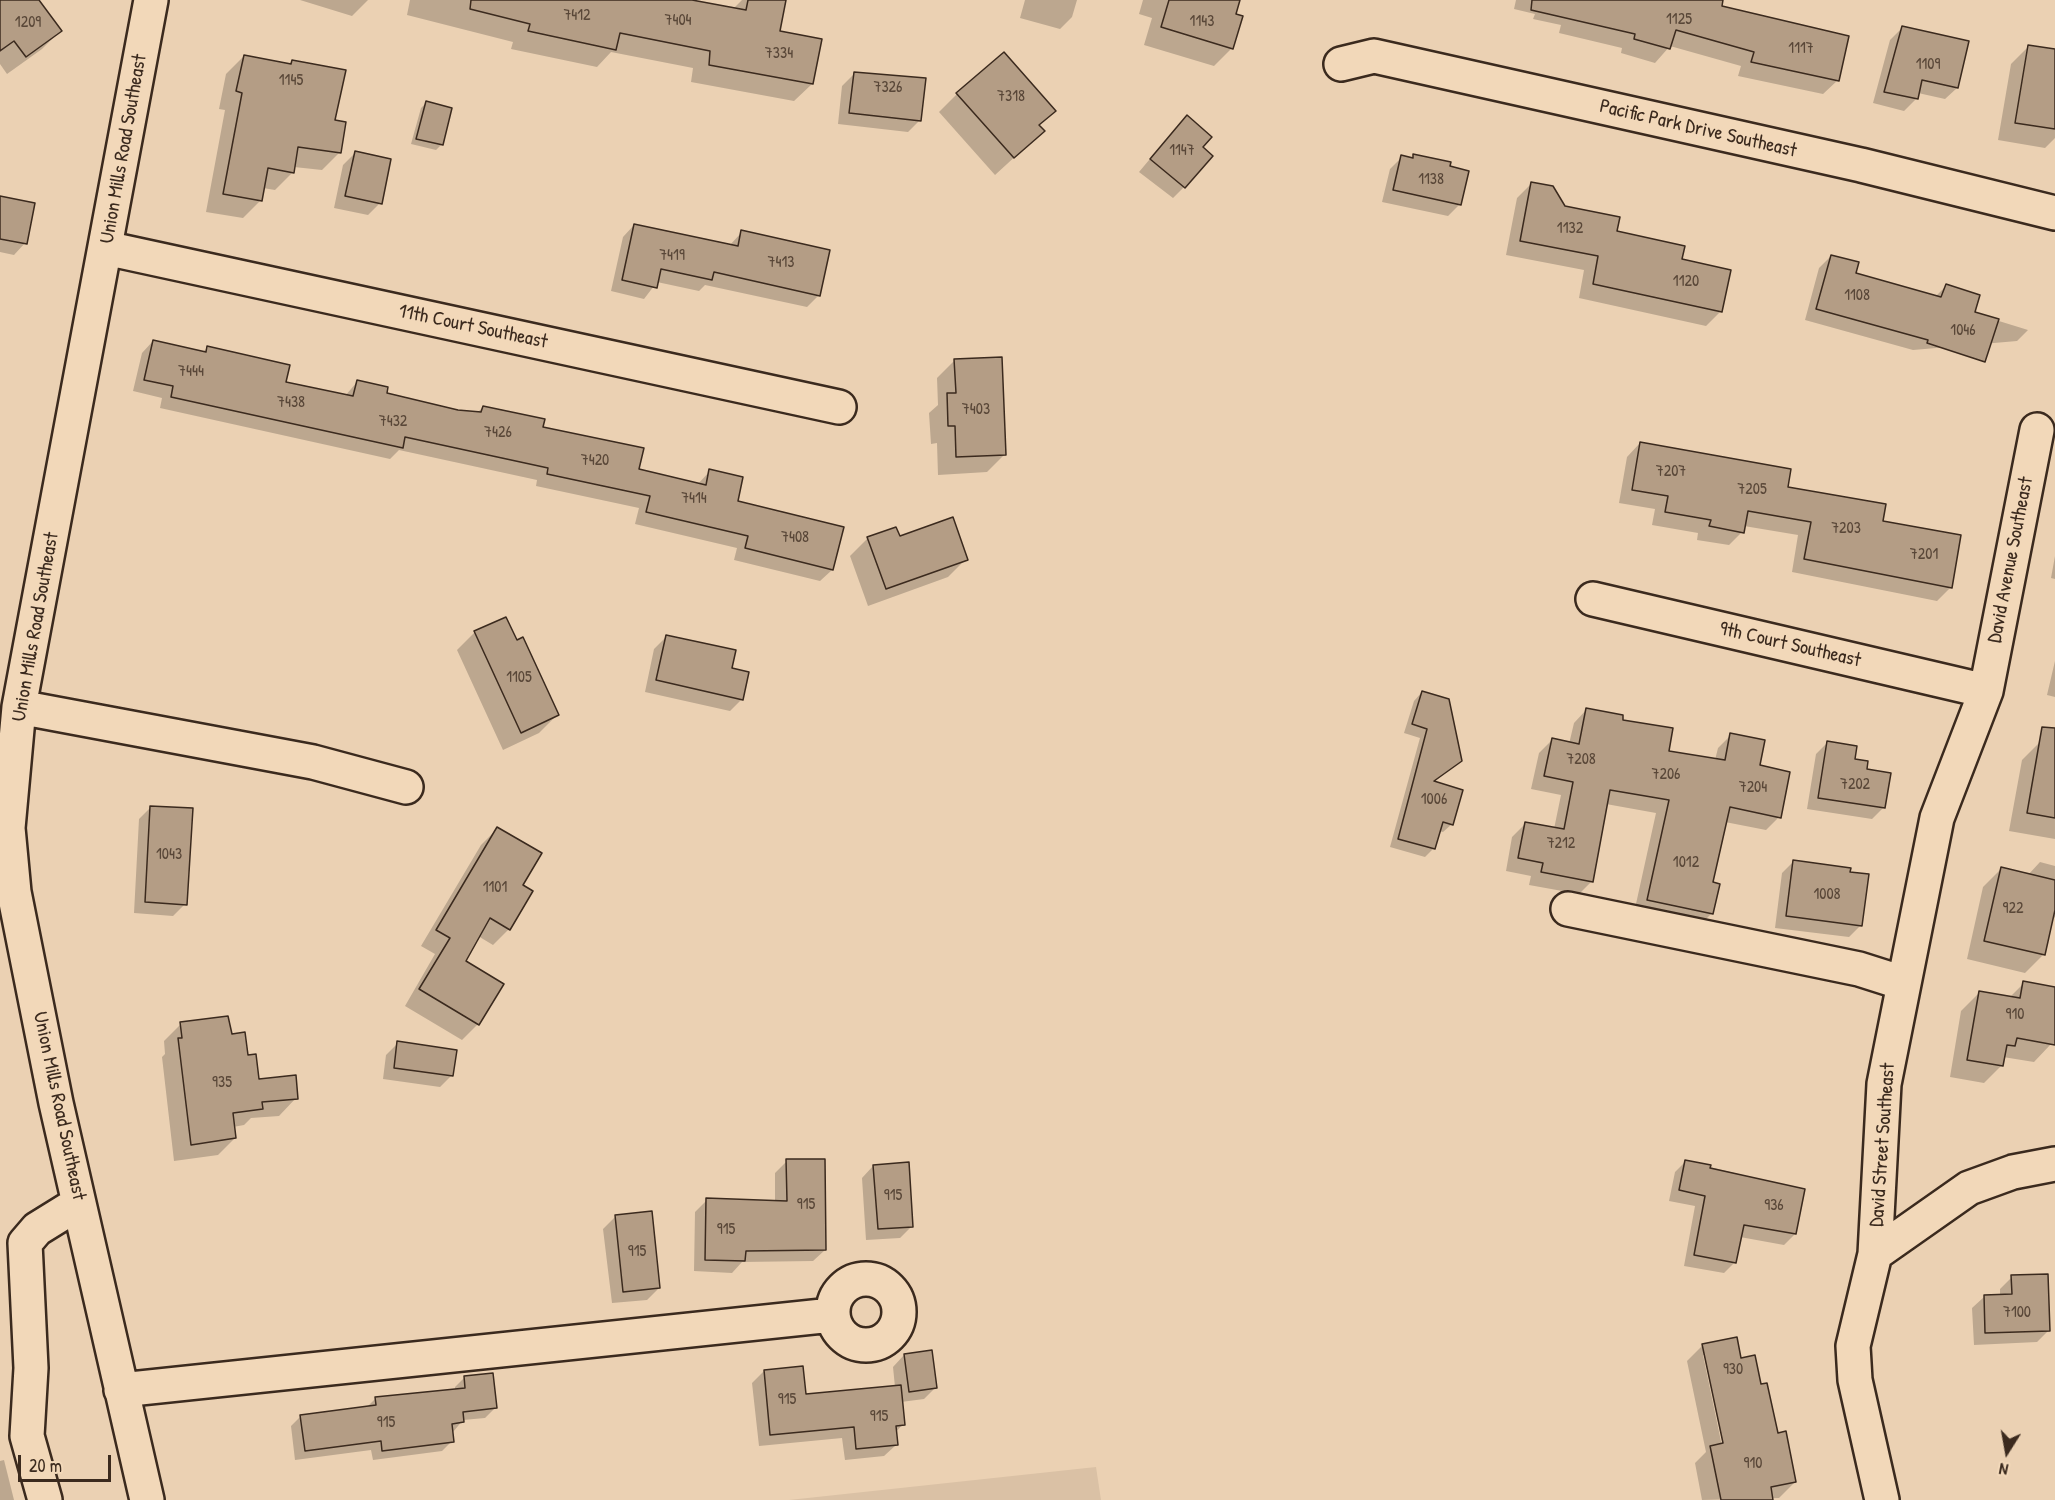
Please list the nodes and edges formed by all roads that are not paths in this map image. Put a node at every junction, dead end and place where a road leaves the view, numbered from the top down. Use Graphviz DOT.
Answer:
graph roads {
  1 [pos="152,0"];
  2 [pos="1341,64"];
  3 [pos="2055,213"];
  4 [pos="106,248"];
  5 [pos="839,407"];
  6 [pos="2037,430"];
  7 [pos="1593,598"];
  8 [pos="1986,691"];
  9 [pos="19,707"];
  10 [pos="406,787"];
  11 [pos="1568,909"];
  12 [pos="1902,983"];
  13 [pos="2055,1164"];
  14 [pos="79,1203"];
  15 [pos="1875,1254"];
  16 [pos="832,1315"];
  17 [pos="121,1390"];
  18 [pos="45,1500"];
  19 [pos="147,1500"];
  20 [pos="1882,1500"];
  1 -- 4 [label="street, Union Mills Road Southeast"];
  2 -- 3 [label="street, Pacific Park Drive Southeast"];
  4 -- 5 [label="street, 11th Court Southeast"];
  4 -- 9 [label="street, Union Mills Road Southeast"];
  6 -- 8 [label="street, David Avenue Southeast"];
  7 -- 8 [label="street, 9th Court Southeast"];
  8 -- 12 [label="street, David Street Southeast"];
  9 -- 10 [label="street"];
  9 -- 14 [label="street, Union Mills Road Southeast"];
  11 -- 12 [label="street"];
  12 -- 15 [label="street, David Street Southeast"];
  13 -- 15 [label="street"];
  14 -- 17 [label="street, Union Mills Road Southeast"];
  14 -- 18 [label="street"];
  15 -- 20 [label="street, David Street Southeast"];
  16 -- 17 [label="street"];
  17 -- 19 [label="street, Union Mills Road Southeast"];
}
